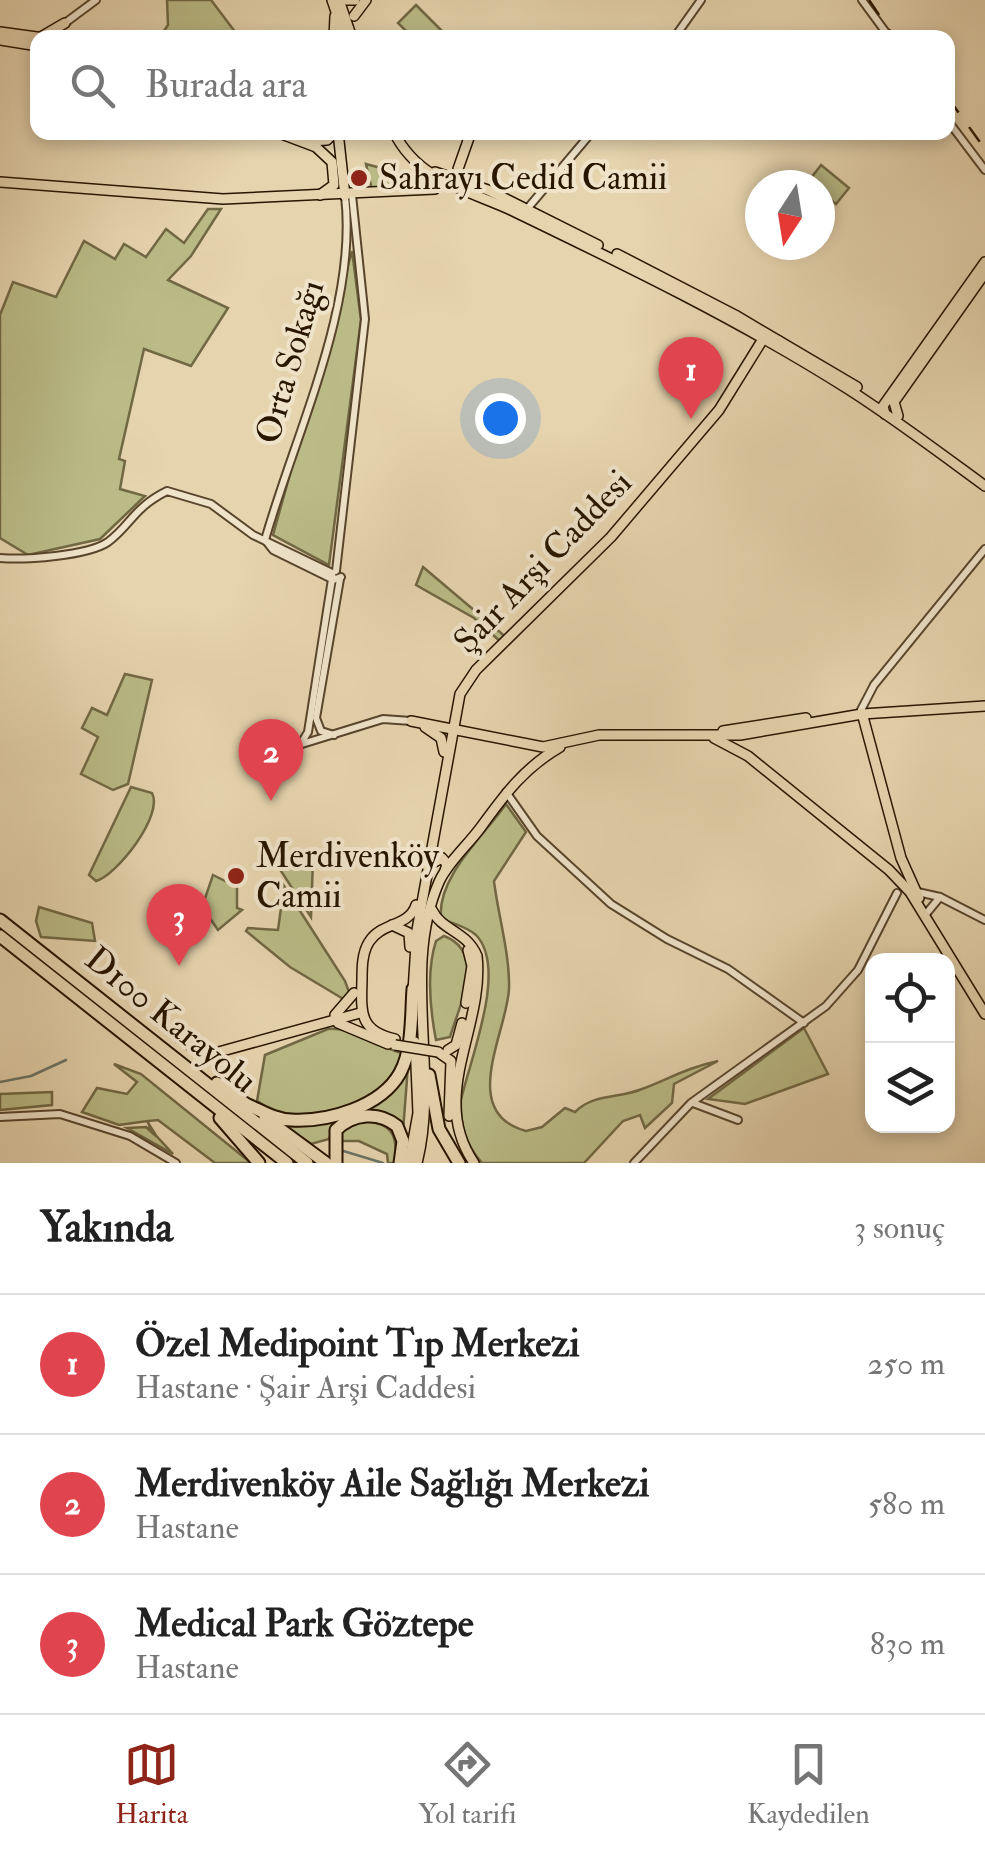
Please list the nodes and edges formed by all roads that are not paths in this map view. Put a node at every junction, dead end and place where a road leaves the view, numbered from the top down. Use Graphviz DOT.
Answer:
graph roads {
  1 [pos="96,0"];
  2 [pos="356,0"];
  3 [pos="366,0"];
  4 [pos="701,0"];
  5 [pos="862,0"];
  6 [pos="337,1"];
  7 [pos="354,16"];
  8 [pos="64,22"];
  9 [pos="52,30"];
  10 [pos="62,30"];
  11 [pos="342,30"];
  12 [pos="680,30"];
  13 [pos="884,30"];
  14 [pos="0,32"];
  15 [pos="30,36"];
  16 [pos="0,40"];
  17 [pos="30,45"];
  18 [pos="955,130"];
  19 [pos="298,140"];
  20 [pos="339,140"];
  21 [pos="400,140"];
  22 [pos="468,140"];
  23 [pos="585,140"];
  24 [pos="415,161"];
  25 [pos="458,170"];
  26 [pos="985,170"];
  27 [pos="0,182"];
  28 [pos="434,190"];
  29 [pos="348,195"];
  30 [pos="312,197"];
  31 [pos="526,209"];
  32 [pos="985,262"];
  33 [pos="985,274"];
  34 [pos="762,340"];
  35 [pos="779,341"];
  36 [pos="884,410"];
  37 [pos="898,416"];
  38 [pos="985,482"];
  39 [pos="266,540"];
  40 [pos="985,549"];
  41 [pos="0,558"];
  42 [pos="335,575"];
  43 [pos="985,704"];
  44 [pos="862,712"];
  45 [pos="313,721"];
  46 [pos="410,721"];
  47 [pos="452,730"];
  48 [pos="742,732"];
  49 [pos="334,735"];
  50 [pos="322,736"];
  51 [pos="481,736"];
  52 [pos="712,737"];
  53 [pos="565,744"];
  54 [pos="518,745"];
  55 [pos="748,756"];
  56 [pos="445,760"];
  57 [pos="520,775"];
  58 [pos="506,792"];
  59 [pos="433,837"];
  60 [pos="465,849"];
  61 [pos="902,858"];
  62 [pos="428,863"];
  63 [pos="889,870"];
  64 [pos="444,872"];
  65 [pos="906,890"];
  66 [pos="940,897"];
  67 [pos="432,910"];
  68 [pos="926,914"];
  69 [pos="0,920"];
  70 [pos="985,920"];
  71 [pos="389,925"];
  72 [pos="934,930"];
  73 [pos="0,936"];
  74 [pos="0,944"];
  75 [pos="425,957"];
  76 [pos="40,968"];
  77 [pos="362,971"];
  78 [pos="413,990"];
  79 [pos="354,993"];
  80 [pos="356,1013"];
  81 [pos="336,1014"];
  82 [pos="985,1014"];
  83 [pos="804,1023"];
  84 [pos="326,1024"];
  85 [pos="364,1032"];
  86 [pos="424,1035"];
  87 [pos="179,1038"];
  88 [pos="263,1040"];
  89 [pos="395,1042"];
  90 [pos="444,1047"];
  91 [pos="178,1061"];
  92 [pos="447,1067"];
  93 [pos="459,1070"];
  94 [pos="429,1074"];
  95 [pos="193,1089"];
  96 [pos="691,1103"];
  97 [pos="248,1105"];
  98 [pos="0,1117"];
  99 [pos="738,1120"];
  100 [pos="454,1135"];
  101 [pos="176,1163"];
  102 [pos="259,1163"];
  103 [pos="273,1163"];
  104 [pos="287,1163"];
  105 [pos="307,1163"];
  106 [pos="326,1163"];
  107 [pos="336,1163"];
  108 [pos="404,1163"];
  109 [pos="420,1163"];
  110 [pos="459,1163"];
  111 [pos="473,1163"];
  112 [pos="634,1163"];
  1 -- 8 [label="street"];
  2 -- 6 [label="main road"];
  3 -- 7 [label="main road"];
  4 -- 12 [label="street"];
  5 -- 13 [label="street"];
  6 -- 11 [label="main road"];
  8 -- 9 [label="main road"];
  8 -- 10 [label="main road"];
  14 -- 15 [label="main road"];
  16 -- 17 [label="main road"];
  18 -- 26 [label="street"];
  19 -- 30 [label="main road"];
  20 -- 29 [label="main road"];
  21 -- 24 [label="main road"];
  22 -- 25 [label="main road"];
  23 -- 31 [label="street"];
  24 -- 31 [label="main road"];
  24 -- 34 [label="main road"];
  27 -- 30 [label="main road"];
  28 -- 29 [label="main road"];
  29 -- 30 [label="main road"];
  29 -- 39 [label="street, Orta Sokağı"];
  29 -- 42 [label="street"];
  31 -- 35 [label="main road"];
  32 -- 36 [label="main road"];
  33 -- 37 [label="main road"];
  34 -- 35 [label="main road"];
  34 -- 36 [label="main road"];
  34 -- 47 [label="main road, Şair Arşi Caddesi"];
  35 -- 36 [label="main road"];
  36 -- 37 [label="main road"];
  36 -- 38 [label="main road"];
  37 -- 38 [label="main road"];
  39 -- 41 [label="street"];
  39 -- 42 [label="street"];
  40 -- 44 [label="street"];
  42 -- 45 [label="street"];
  43 -- 44 [label="main road"];
  44 -- 48 [label="main road"];
  44 -- 61 [label="main road"];
  45 -- 49 [label="street"];
  45 -- 50 [label="street"];
  45 -- 50 [label="street"];
  46 -- 47 [label="main road"];
  46 -- 49 [label="street"];
  46 -- 56 [label="main road"];
  47 -- 51 [label="main road"];
  47 -- 56 [label="main road, Şair Arşi Caddesi"];
  48 -- 52 [label="main road"];
  48 -- 55 [label="main road"];
  49 -- 50 [label="street"];
  51 -- 54 [label="main road"];
  51 -- 56 [label="main road"];
  52 -- 53 [label="main road"];
  52 -- 55 [label="main road"];
  53 -- 54 [label="main road"];
  53 -- 57 [label="main road"];
  54 -- 57 [label="main road"];
  55 -- 63 [label="main road"];
  56 -- 59 [label="main road, Şair Arşi Caddesi"];
  57 -- 58 [label="main road"];
  58 -- 60 [label="main road"];
  58 -- 83 [label="street"];
  59 -- 60 [label="main road"];
  59 -- 62 [label="main road, Şair Arşi Caddesi"];
  60 -- 64 [label="main road"];
  61 -- 63 [label="main road"];
  61 -- 65 [label="main road"];
  62 -- 64 [label="main road"];
  62 -- 71 [label="main road"];
  62 -- 78 [label="main road, Şair Arşi Caddesi"];
  63 -- 65 [label="main road"];
  64 -- 67 [label="main road"];
  65 -- 66 [label="street"];
  65 -- 68 [label="main road"];
  65 -- 72 [label="main road"];
  65 -- 83 [label="street"];
  66 -- 68 [label="street"];
  66 -- 70 [label="street"];
  67 -- 75 [label="main road"];
  67 -- 93 [label="main road"];
  68 -- 72 [label="main road"];
  69 -- 91 [label="highway, D100 Karayolu"];
  71 -- 77 [label="main road"];
  71 -- 78 [label="main road"];
  72 -- 82 [label="main road"];
  73 -- 76 [label="highway, D100 Karayolu"];
  74 -- 76 [label="highway"];
  75 -- 86 [label="main road"];
  75 -- 90 [label="main road"];
  76 -- 95 [label="highway, D100 Karayolu"];
  77 -- 79 [label="main road"];
  77 -- 80 [label="main road"];
  78 -- 97 [label="highway"];
  78 -- 108 [label="main road"];
  79 -- 80 [label="main road"];
  79 -- 81 [label="main road"];
  80 -- 81 [label="main road"];
  80 -- 84 [label="main road"];
  80 -- 85 [label="main road"];
  80 -- 89 [label="main road"];
  81 -- 88 [label="main road"];
  83 -- 96 [label="street"];
  84 -- 85 [label="main road"];
  84 -- 88 [label="main road"];
  85 -- 89 [label="main road"];
  86 -- 94 [label="main road"];
  86 -- 109 [label="main road"];
  87 -- 88 [label="main road"];
  89 -- 90 [label="main road, bridge"];
  90 -- 93 [label="main road"];
  90 -- 100 [label="main road"];
  91 -- 97 [label="highway"];
  91 -- 105 [label="highway, D100 Karayolu"];
  92 -- 100 [label="main road"];
  93 -- 111 [label="main road"];
  94 -- 109 [label="main road"];
  94 -- 110 [label="highway"];
  95 -- 102 [label="highway"];
  95 -- 103 [label="highway"];
  95 -- 104 [label="highway, D100 Karayolu"];
  96 -- 99 [label="street"];
  96 -- 112 [label="street"];
  97 -- 106 [label="highway"];
  98 -- 101 [label="street"];
  100 -- 111 [label="main road"];
  107 -- 108 [label="highway"];
}
